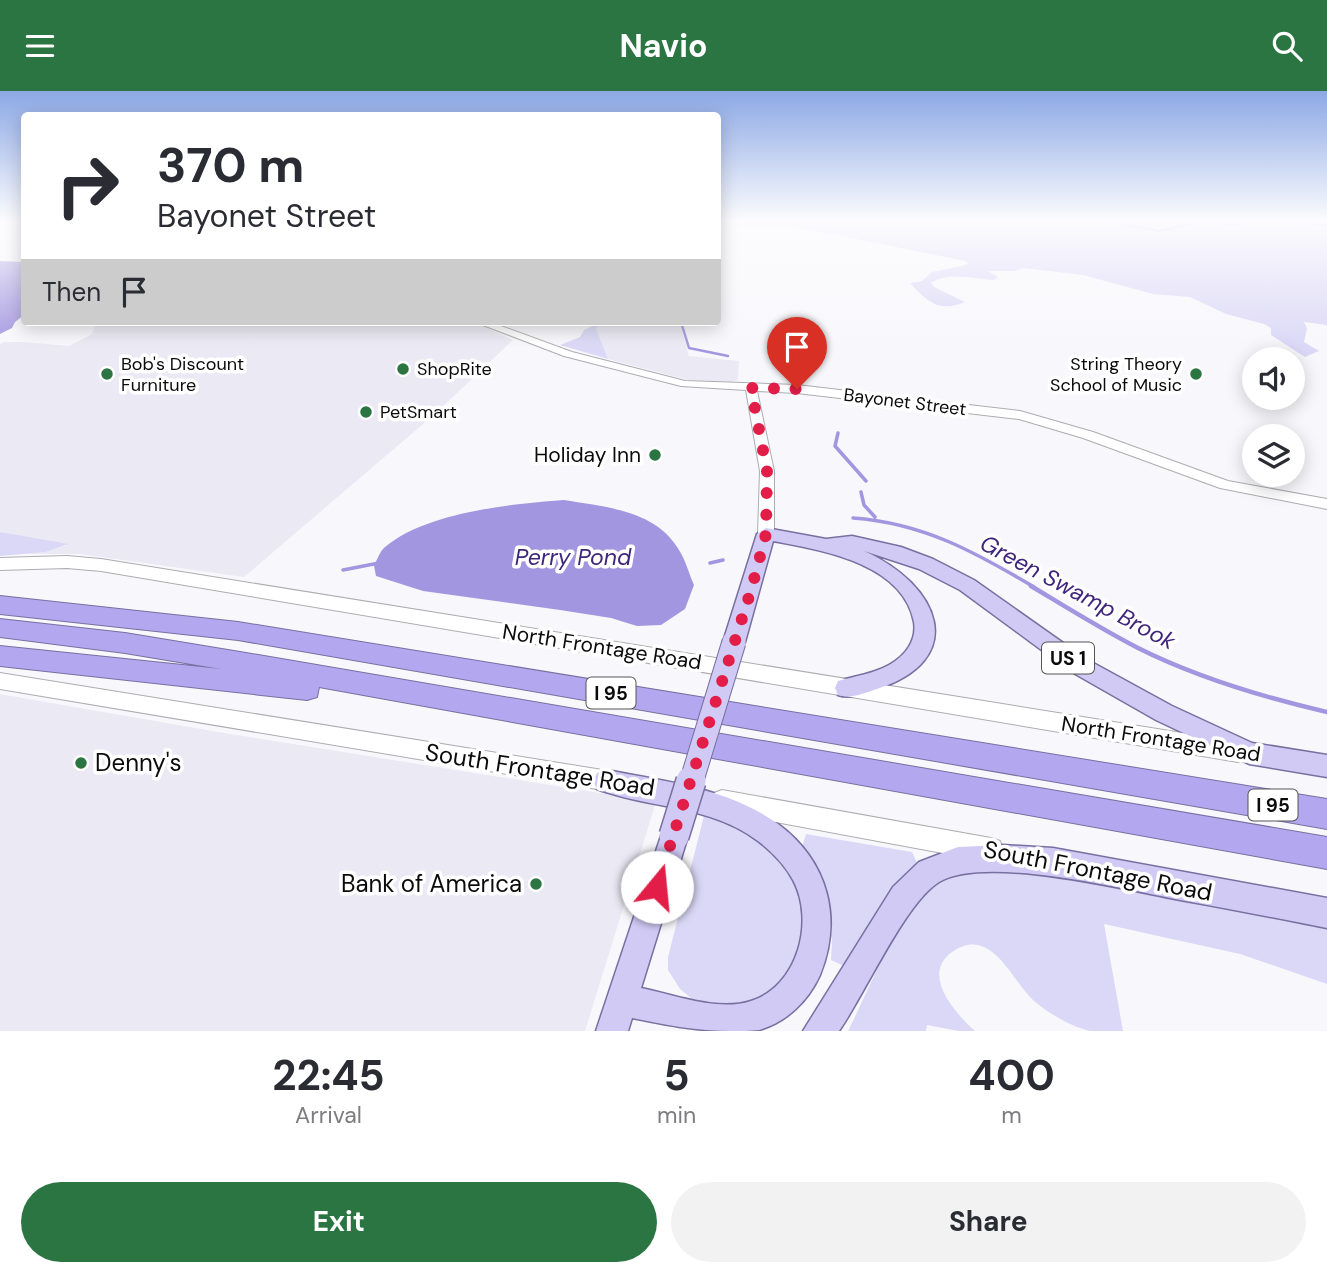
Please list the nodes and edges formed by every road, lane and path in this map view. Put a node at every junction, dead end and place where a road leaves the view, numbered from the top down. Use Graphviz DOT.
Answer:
graph roads {
  1 [pos="490,326"];
  2 [pos="751,388"];
  3 [pos="1327,504"];
  4 [pos="766,534"];
  5 [pos="828,545"];
  6 [pos="0,564"];
  7 [pos="0,605"];
  8 [pos="0,628"];
  9 [pos="0,656"];
  10 [pos="0,681"];
  11 [pos="846,688"];
  12 [pos="453,700"];
  13 [pos="1249,753"];
  14 [pos="1327,766"];
  15 [pos="606,781"];
  16 [pos="1327,814"];
  17 [pos="1327,853"];
  18 [pos="1053,862"];
  19 [pos="1327,913"];
  20 [pos="622,1000"];
  21 [pos="612,1031"];
  22 [pos="819,1031"];
  1 -- 2 [label="street, Bayonet Street"];
  2 -- 3 [label="street, Bayonet Street"];
  2 -- 4 [label="street"];
  4 -- 5 [label="main road, US 1"];
  4 -- 20 [label="main road, bridge"];
  5 -- 11 [label="main road"];
  5 -- 13 [label="main road, US 1"];
  6 -- 11 [label="main road, North Frontage Road"];
  7 -- 16 [label="highway, I 95"];
  8 -- 12 [label="highway, I 95"];
  9 -- 12 [label="highway"];
  10 -- 15 [label="main road, South Frontage Road"];
  11 -- 13 [label="main road, North Frontage Road"];
  12 -- 17 [label="highway, I 95"];
  13 -- 14 [label="main road, North Frontage Road / US 1"];
  15 -- 18 [label="main road, South Frontage Road"];
  15 -- 20 [label="main road"];
  18 -- 19 [label="main road, South Frontage Road"];
  18 -- 22 [label="main road"];
  20 -- 21 [label="main road"];
}
